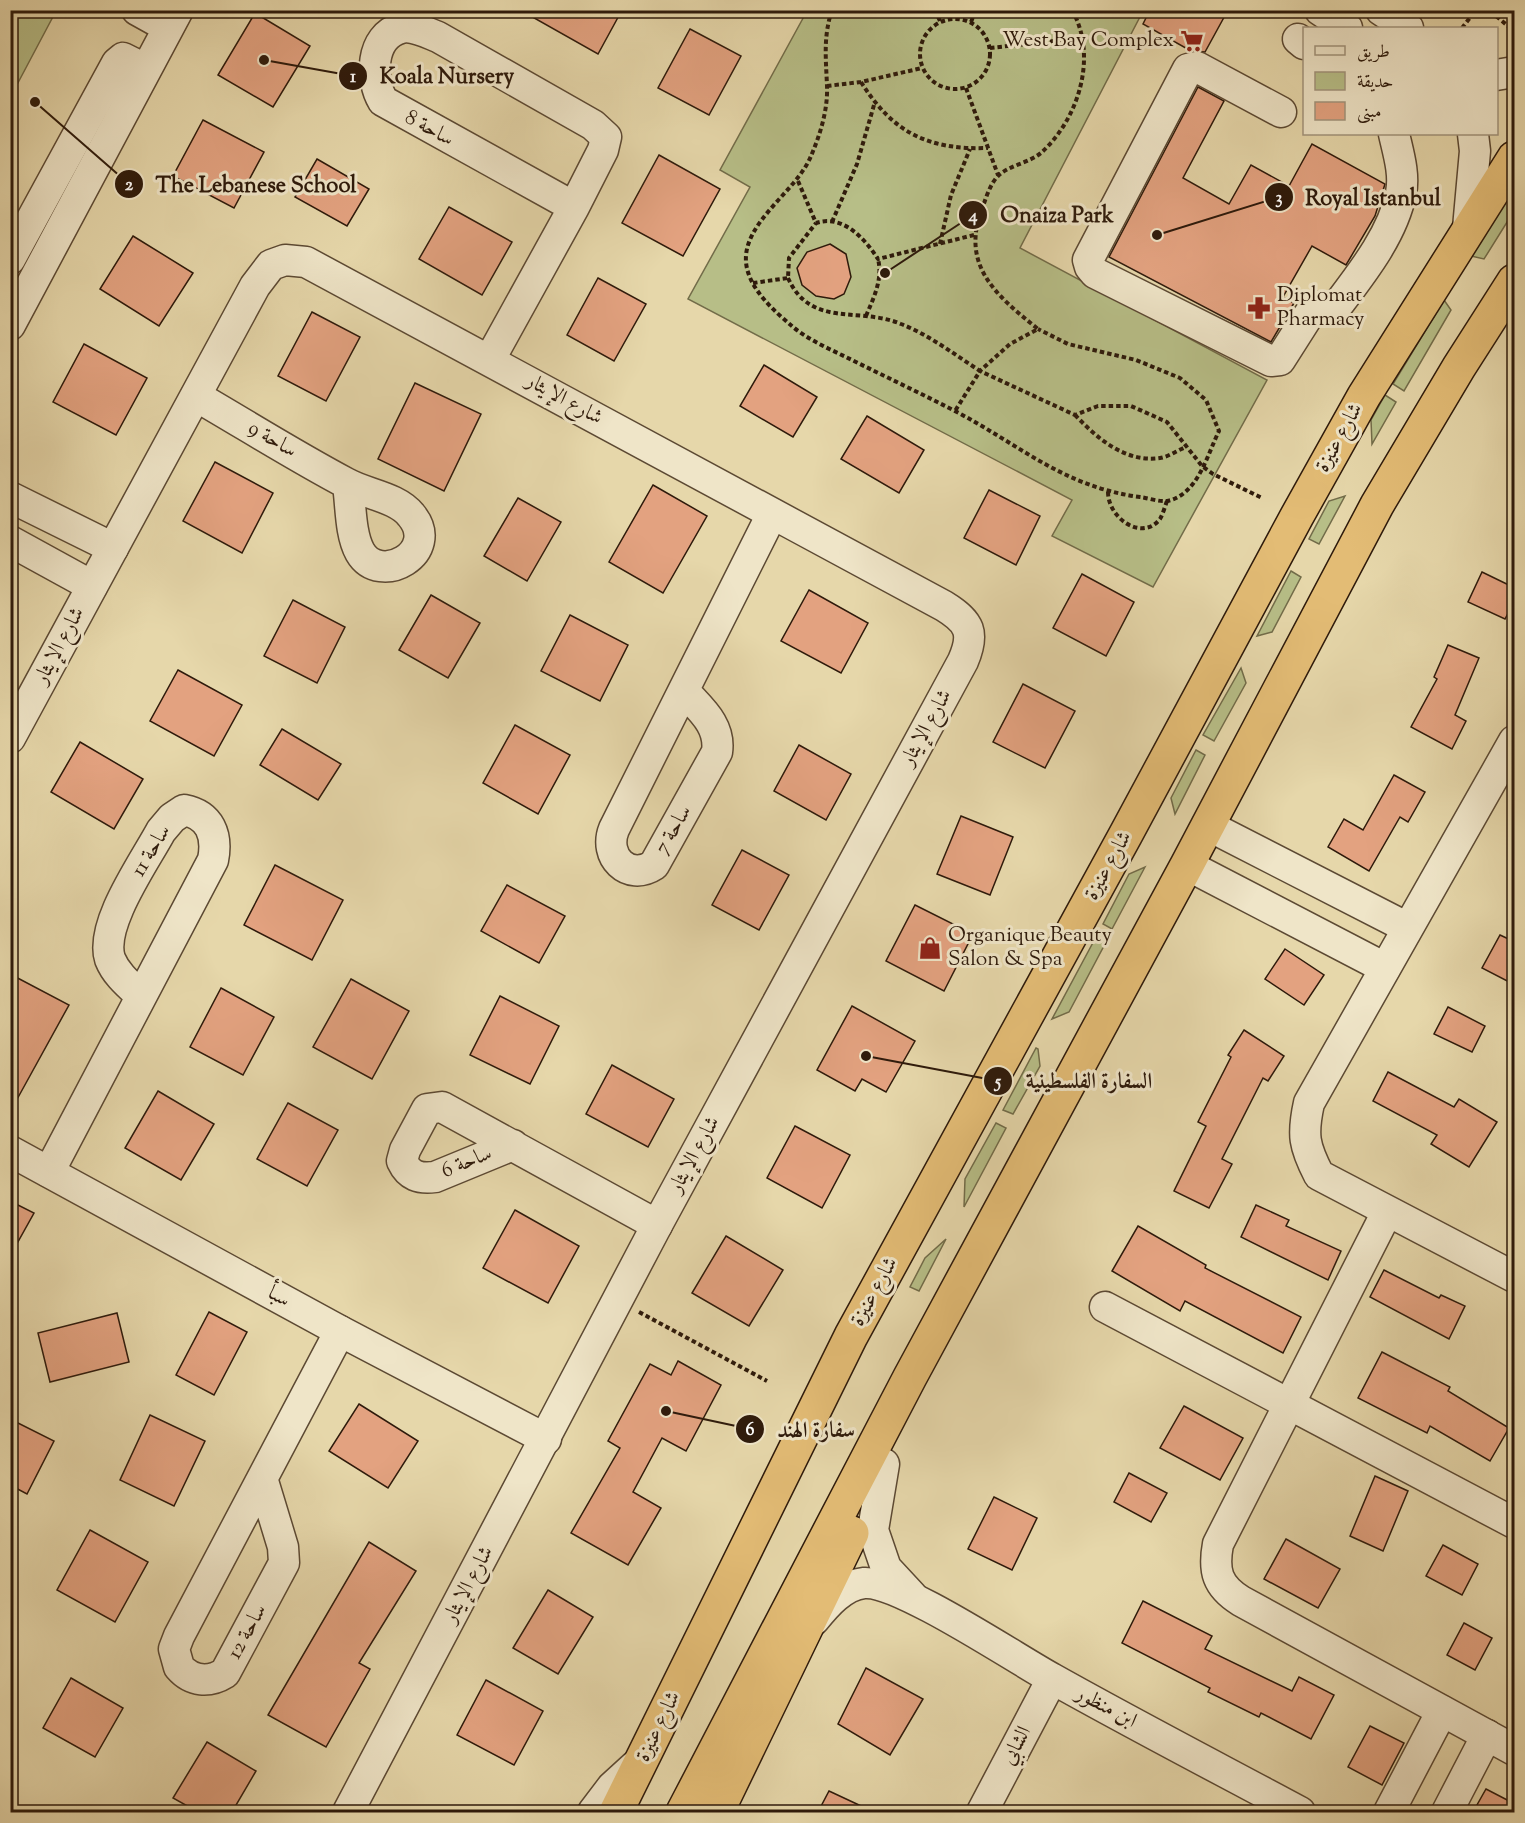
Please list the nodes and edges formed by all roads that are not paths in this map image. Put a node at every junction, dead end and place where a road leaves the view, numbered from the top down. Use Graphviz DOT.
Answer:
graph roads {
  1 [pos="1320,10"];
  2 [pos="1381,10"];
  3 [pos="157,13"];
  4 [pos="1346,27"];
  5 [pos="1406,27"];
  6 [pos="133,63"];
  7 [pos="1515,72"];
  8 [pos="1498,75"];
  9 [pos="1281,112"];
  10 [pos="1394,135"];
  11 [pos="1473,135"];
  12 [pos="1515,158"];
  13 [pos="574,207"];
  14 [pos="1468,228"];
  15 [pos="10,259"];
  16 [pos="1515,281"];
  17 [pos="10,291"];
  18 [pos="10,325"];
  19 [pos="490,359"];
  20 [pos="196,396"];
  21 [pos="348,485"];
  22 [pos="10,496"];
  23 [pos="772,514"];
  24 [pos="10,542"];
  25 [pos="112,548"];
  26 [pos="92,586"];
  27 [pos="684,691"];
  28 [pos="10,738"];
  29 [pos="1515,741"];
  30 [pos="1207,825"];
  31 [pos="1187,865"];
  32 [pos="1297,872"];
  33 [pos="1276,912"];
  34 [pos="1406,927"];
  35 [pos="1384,968"];
  36 [pos="140,995"];
  37 [pos="513,1145"];
  38 [pos="10,1151"];
  39 [pos="49,1172"];
  40 [pos="1387,1212"];
  41 [pos="657,1225"];
  42 [pos="1515,1277"];
  43 [pos="1105,1307"];
  44 [pos="340,1331"];
  45 [pos="910,1377"];
  46 [pos="1292,1403"];
  47 [pos="546,1439"];
  48 [pos="885,1464"];
  49 [pos="263,1481"];
  50 [pos="1515,1523"];
  51 [pos="914,1599"];
  52 [pos="807,1627"];
  53 [pos="1052,1679"];
  54 [pos="1442,1711"];
  55 [pos="1487,1735"];
  56 [pos="1515,1750"];
  57 [pos="644,1757"];
  58 [pos="348,1812"];
  59 [pos="593,1812"];
  60 [pos="616,1812"];
  61 [pos="683,1812"];
  62 [pos="717,1812"];
  63 [pos="982,1812"];
  64 [pos="1300,1812"];
  65 [pos="1389,1812"];
  66 [pos="1447,1812"];
  1 -- 4 [label="street"];
  2 -- 5 [label="street"];
  3 -- 6 [label="street"];
  3 -- 18 [label="street"];
  6 -- 15 [label="street"];
  6 -- 17 [label="street"];
  7 -- 8 [label="street"];
  9 -- 10 [label="street"];
  11 -- 14 [label="street"];
  12 -- 14 [label="highway, شارع عنيزة"];
  13 -- 13 [label="street, ساحة 8"];
  13 -- 19 [label="street, ساحة 8"];
  14 -- 57 [label="highway, شارع عنيزة"];
  16 -- 30 [label="highway"];
  19 -- 20 [label="street, شارع الإيثار"];
  19 -- 23 [label="street, شارع الإيثار"];
  20 -- 21 [label="street, ساحة 9"];
  20 -- 25 [label="street, شارع الإيثار"];
  22 -- 25 [label="street"];
  23 -- 27 [label="street, ساحة 7"];
  23 -- 41 [label="street, شارع الإيثار"];
  24 -- 26 [label="street, شارع الإيثار"];
  25 -- 26 [label="street, شارع الإيثار"];
  26 -- 28 [label="street, شارع الإيثار"];
  27 -- 27 [label="street, ساحة 7"];
  29 -- 34 [label="street"];
  30 -- 31 [label="highway"];
  30 -- 32 [label="street"];
  31 -- 33 [label="street"];
  31 -- 45 [label="highway"];
  32 -- 33 [label="street"];
  32 -- 34 [label="street"];
  33 -- 35 [label="street"];
  34 -- 35 [label="street"];
  35 -- 40 [label="street"];
  36 -- 36 [label="street, ساحة 11"];
  36 -- 39 [label="street, ساحة 11"];
  37 -- 41 [label="street, ساحة 6"];
  38 -- 39 [label="street, سبأ"];
  39 -- 44 [label="street, سبأ"];
  40 -- 42 [label="street"];
  40 -- 46 [label="street"];
  41 -- 47 [label="street, شارع الإيثار"];
  43 -- 46 [label="street"];
  44 -- 47 [label="street, سبأ"];
  44 -- 49 [label="street, ساحة 12"];
  45 -- 48 [label="highway"];
  45 -- 61 [label="highway"];
  46 -- 50 [label="street"];
  46 -- 54 [label="street"];
  47 -- 58 [label="street, شارع الإيثار"];
  48 -- 51 [label="street, ابن منظور"];
  48 -- 52 [label="highway"];
  49 -- 49 [label="street, ساحة 12"];
  51 -- 52 [label="street, ابن منظور"];
  51 -- 53 [label="street, ابن منظور"];
  52 -- 62 [label="highway"];
  53 -- 63 [label="street, الشابي"];
  53 -- 64 [label="street, ابن منظور"];
  54 -- 55 [label="street"];
  54 -- 65 [label="street"];
  55 -- 56 [label="street"];
  55 -- 66 [label="street"];
  57 -- 59 [label="street"];
  57 -- 60 [label="highway, شارع عنيزة"];
}
